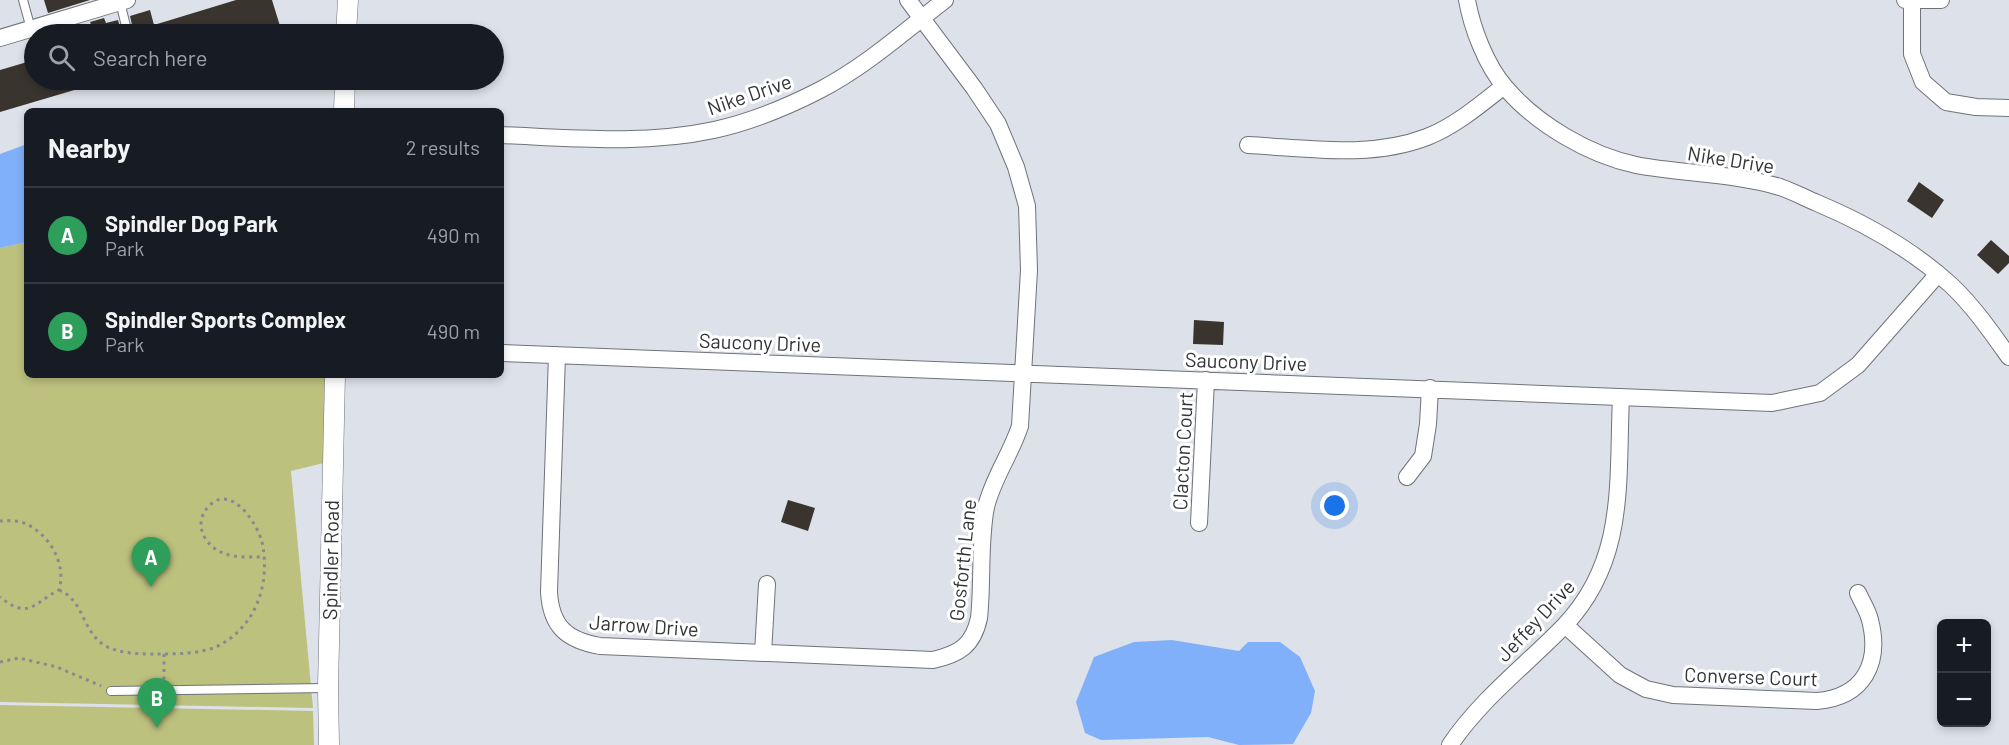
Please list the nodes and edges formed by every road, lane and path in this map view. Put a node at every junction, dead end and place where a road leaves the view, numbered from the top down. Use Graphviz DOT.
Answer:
graph roads {
  1 [pos="23,0"];
  2 [pos="348,0"];
  3 [pos="908,0"];
  4 [pos="945,0"];
  5 [pos="1467,0"];
  6 [pos="1905,0"];
  7 [pos="1912,0"];
  8 [pos="1941,0"];
  9 [pos="122,1"];
  10 [pos="922,18"];
  11 [pos="31,24"];
  12 [pos="45,24"];
  13 [pos="126,24"];
  14 [pos="347,24"];
  15 [pos="24,30"];
  16 [pos="0,38"];
  17 [pos="1504,87"];
  18 [pos="345,90"];
  19 [pos="344,108"];
  20 [pos="2009,108"];
  21 [pos="504,135"];
  22 [pos="1248,145"];
  23 [pos="1938,274"];
  24 [pos="504,353"];
  25 [pos="557,355"];
  26 [pos="2009,357"];
  27 [pos="1024,374"];
  28 [pos="335,378"];
  29 [pos="1206,380"];
  30 [pos="1430,388"];
  31 [pos="1621,397"];
  32 [pos="1407,477"];
  33 [pos="0,521"];
  34 [pos="1199,523"];
  35 [pos="264,557"];
  36 [pos="767,584"];
  37 [pos="59,590"];
  38 [pos="1858,594"];
  39 [pos="0,597"];
  40 [pos="1565,625"];
  41 [pos="966,646"];
  42 [pos="763,653"];
  43 [pos="164,654"];
  44 [pos="0,662"];
  45 [pos="328,688"];
  46 [pos="164,690"];
  47 [pos="111,691"];
  48 [pos="328,745"];
  49 [pos="1450,745"];
  1 -- 11 [label="lane"];
  2 -- 14 [label="street"];
  3 -- 10 [label="street, Gosforth Lane"];
  4 -- 10 [label="street, Nike Drive"];
  5 -- 17 [label="street, Nike Drive"];
  6 -- 7 [label="street"];
  7 -- 8 [label="street"];
  7 -- 20 [label="street"];
  9 -- 12 [label="street"];
  9 -- 13 [label="lane"];
  10 -- 21 [label="street, Nike Drive"];
  10 -- 27 [label="street, Gosforth Lane"];
  15 -- 16 [label="street"];
  17 -- 22 [label="street"];
  17 -- 23 [label="street, Nike Drive"];
  18 -- 19 [label="street"];
  23 -- 26 [label="street, Nike Drive"];
  23 -- 31 [label="street, Saucony Drive"];
  24 -- 25 [label="street, Saucony Drive"];
  25 -- 27 [label="street, Saucony Drive"];
  25 -- 42 [label="street, Jarrow Drive"];
  27 -- 29 [label="street, Saucony Drive"];
  27 -- 41 [label="street, Gosforth Lane"];
  28 -- 45 [label="street, Spindler Road"];
  29 -- 30 [label="street, Saucony Drive"];
  29 -- 34 [label="street, Clacton Court"];
  30 -- 31 [label="street, Saucony Drive"];
  30 -- 32 [label="street"];
  31 -- 40 [label="street, Jeffey Drive"];
  33 -- 37 [label="path"];
  35 -- 35 [label="path"];
  35 -- 43 [label="path"];
  36 -- 42 [label="street"];
  37 -- 39 [label="path"];
  37 -- 43 [label="path"];
  38 -- 40 [label="street, Converse Court"];
  40 -- 49 [label="street, Jeffey Drive"];
  41 -- 42 [label="street, Jarrow Drive"];
  43 -- 46 [label="path"];
  44 -- 47 [label="path"];
  45 -- 46 [label="lane"];
  45 -- 48 [label="street, Spindler Road"];
  46 -- 47 [label="lane"];
}
